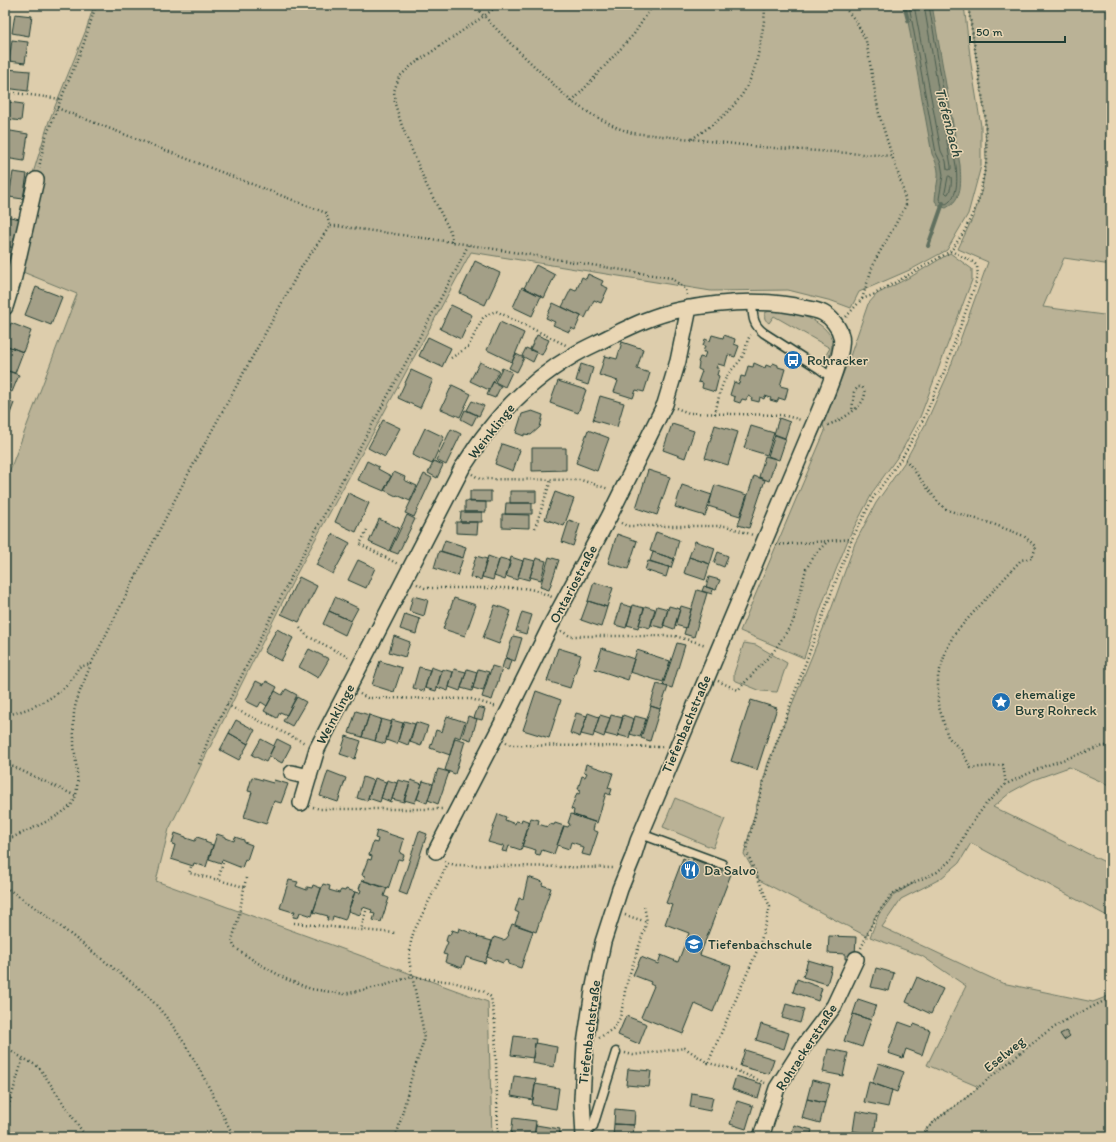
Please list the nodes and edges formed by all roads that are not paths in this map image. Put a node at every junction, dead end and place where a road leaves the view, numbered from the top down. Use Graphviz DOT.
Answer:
graph roads {
  1 [pos="36,180"];
  2 [pos="752,302"];
  3 [pos="5,307"];
  4 [pos="689,308"];
  5 [pos="837,326"];
  6 [pos="832,378"];
  7 [pos="292,773"];
  8 [pos="309,777"];
  9 [pos="302,803"];
  10 [pos="641,834"];
  11 [pos="436,852"];
  12 [pos="722,864"];
  13 [pos="856,959"];
  14 [pos="616,1052"];
  15 [pos="584,1136"];
  16 [pos="762,1137"];
  1 -- 3 [label="street"];
  2 -- 4 [label="street, Weinklinge"];
  2 -- 5 [label="street, Weinklinge"];
  2 -- 6 [label="lane"];
  4 -- 8 [label="street, Weinklinge"];
  4 -- 11 [label="street, Ontariostraße"];
  5 -- 6 [label="street, Tiefenbachstraße"];
  6 -- 10 [label="street, Tiefenbachstraße"];
  7 -- 8 [label="street"];
  8 -- 9 [label="street, Weinklinge"];
  10 -- 12 [label="lane"];
  10 -- 15 [label="street, Tiefenbachstraße"];
  13 -- 16 [label="street, Rohrackerstraße"];
  14 -- 15 [label="lane"];
}
